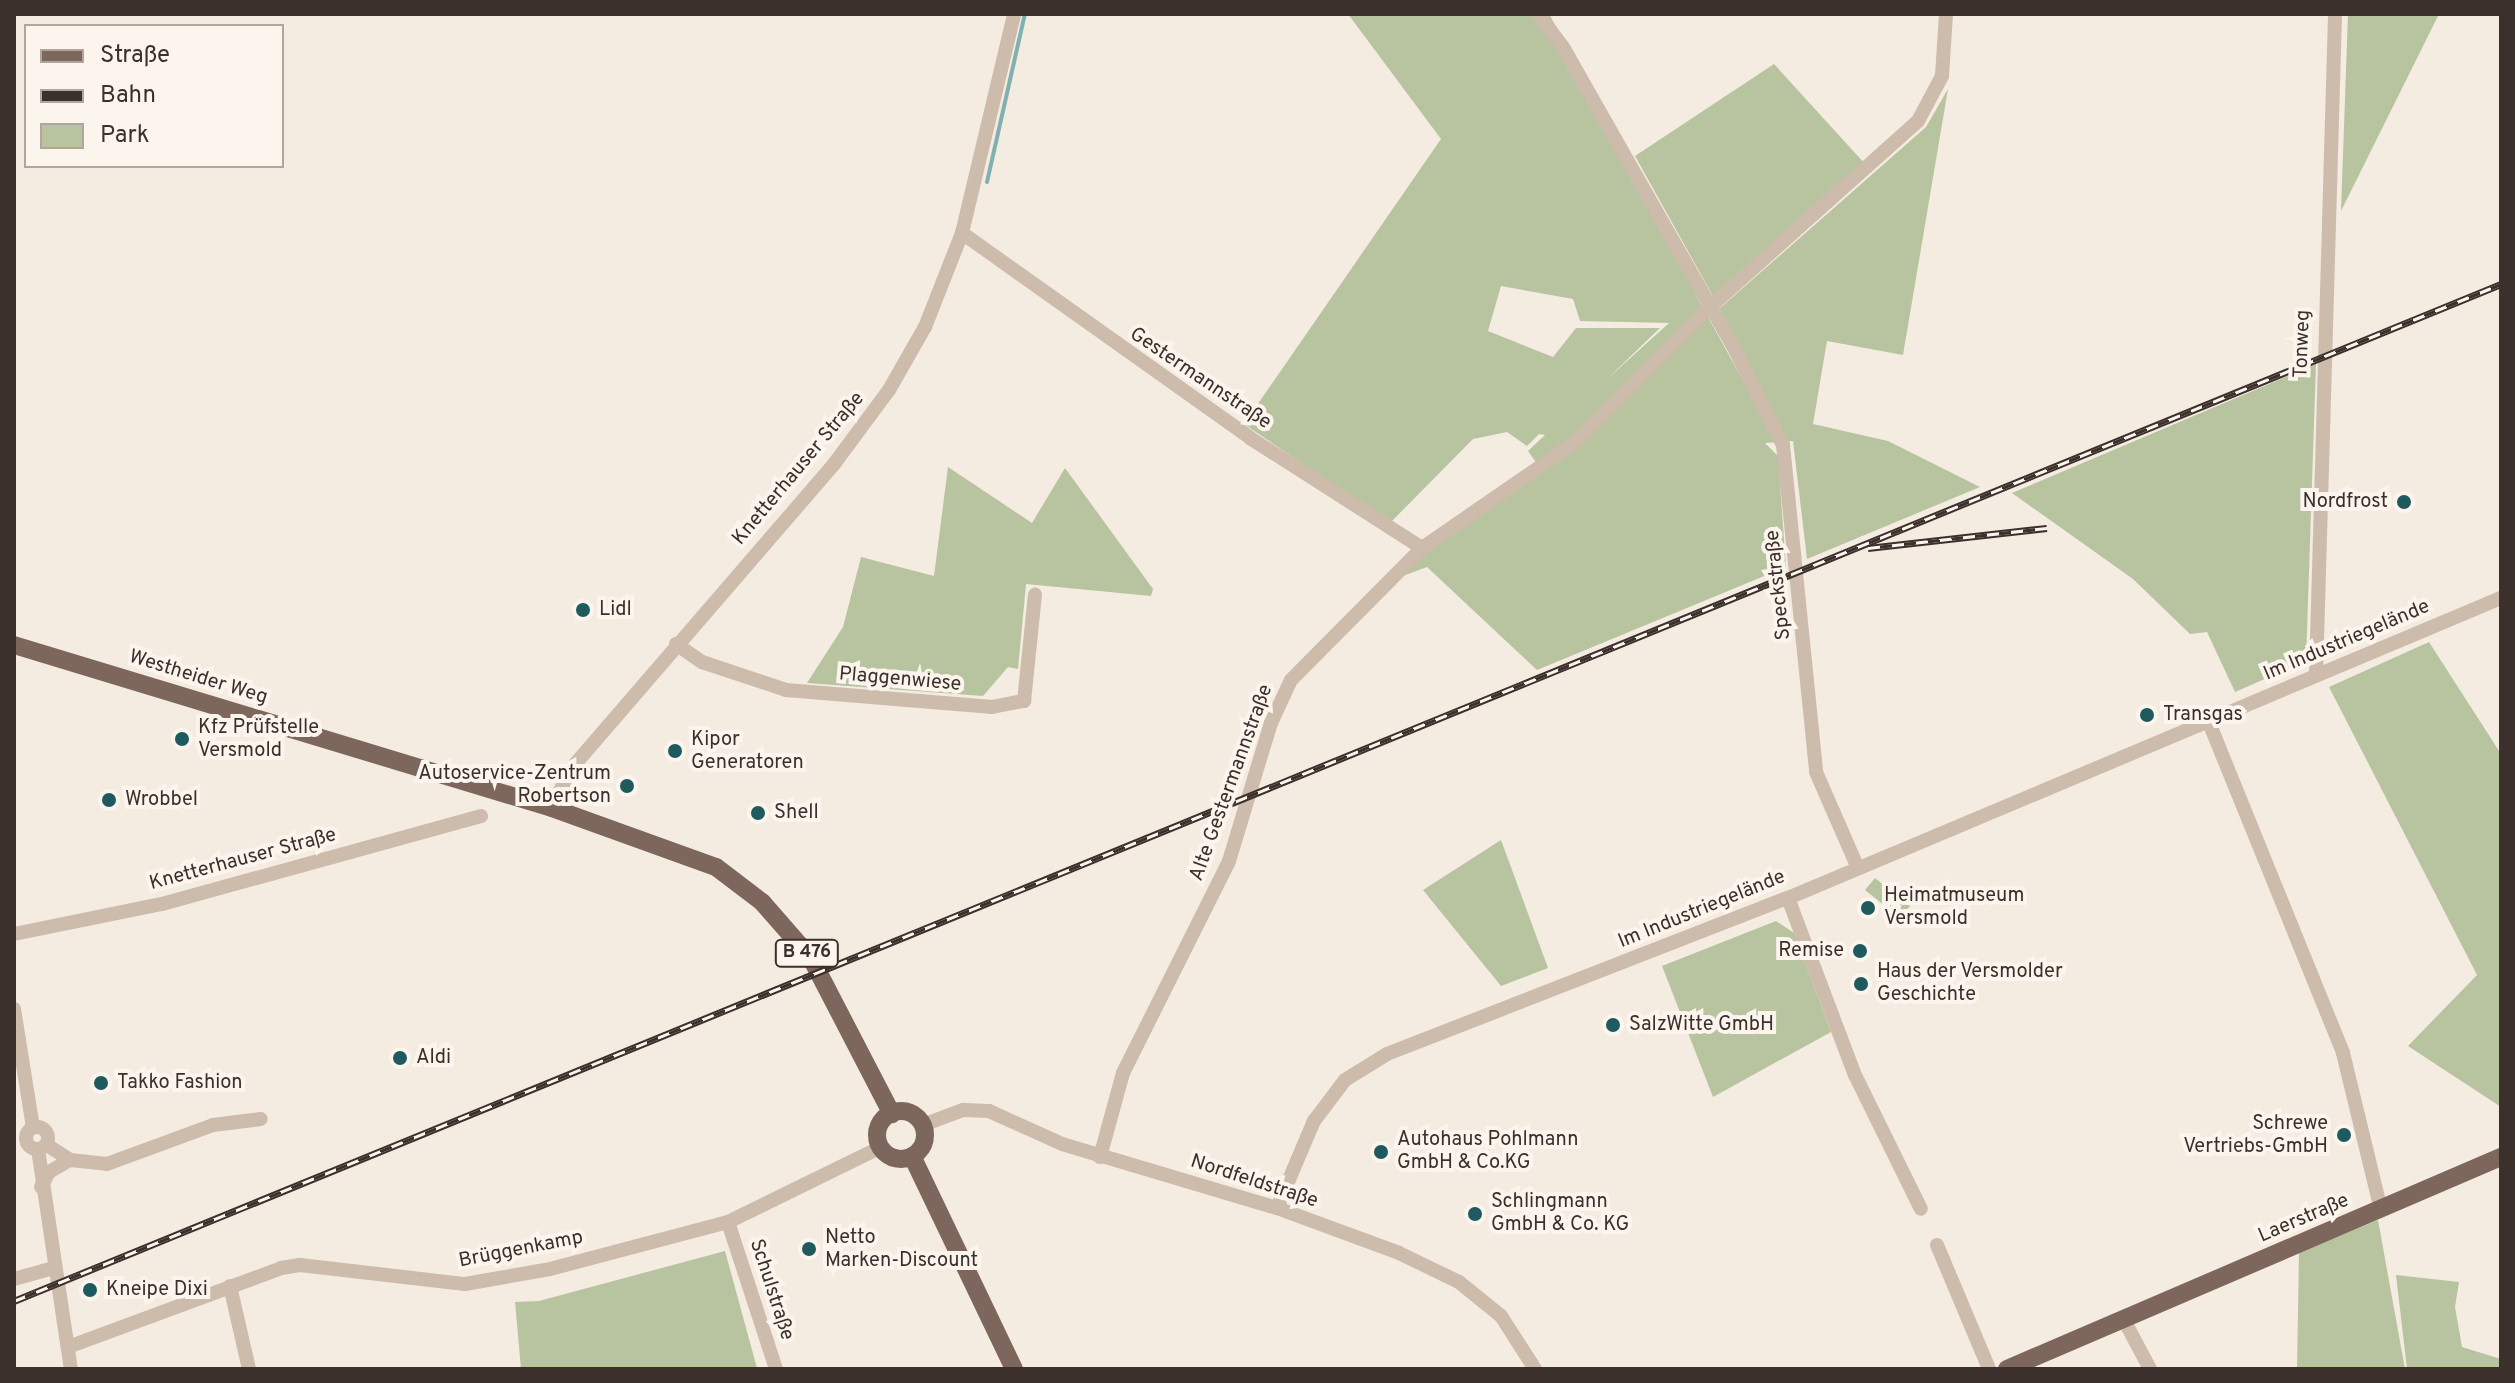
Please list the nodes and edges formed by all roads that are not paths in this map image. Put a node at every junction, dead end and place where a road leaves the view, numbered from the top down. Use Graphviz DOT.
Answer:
graph roads {
  1 [pos="1014,14"];
  2 [pos="1538,14"];
  3 [pos="1946,14"];
  4 [pos="2335,14"];
  5 [pos="962,233"];
  6 [pos="1710,307"];
  7 [pos="1422,548"];
  8 [pos="1035,595"];
  9 [pos="2501,598"];
  10 [pos="676,644"];
  11 [pos="14,645"];
  12 [pos="2316,675"];
  13 [pos="2208,720"];
  14 [pos="552,808"];
  15 [pos="481,816"];
  16 [pos="1858,868"];
  17 [pos="1788,898"];
  18 [pos="14,934"];
  19 [pos="14,1009"];
  20 [pos="892,1114"];
  21 [pos="261,1119"];
  22 [pos="923,1125"];
  23 [pos="24,1136"];
  24 [pos="43,1147"];
  25 [pos="881,1147"];
  26 [pos="912,1156"];
  27 [pos="1100,1157"];
  28 [pos="2501,1157"];
  29 [pos="70,1160"];
  30 [pos="41,1187"];
  31 [pos="1277,1208"];
  32 [pos="1921,1209"];
  33 [pos="2381,1210"];
  34 [pos="728,1222"];
  35 [pos="1937,1245"];
  36 [pos="54,1268"];
  37 [pos="14,1279"];
  38 [pos="230,1286"];
  39 [pos="2124,1320"];
  40 [pos="68,1347"];
  41 [pos="71,1369"];
  42 [pos="249,1369"];
  43 [pos="776,1369"];
  44 [pos="1014,1369"];
  45 [pos="1535,1369"];
  46 [pos="1989,1369"];
  47 [pos="2007,1369"];
  48 [pos="2150,1369"];
  1 -- 5 [label="street, Knetterhauser Straße"];
  2 -- 6 [label="street, Speckstraße"];
  3 -- 6 [label="street"];
  4 -- 12 [label="street, Tonweg"];
  5 -- 7 [label="street, Gestermannstraße"];
  5 -- 10 [label="street, Knetterhauser Straße"];
  6 -- 7 [label="street"];
  6 -- 16 [label="street, Speckstraße"];
  7 -- 27 [label="street, Alte Gestermannstraße"];
  8 -- 10 [label="street, Plaggenwiese"];
  9 -- 12 [label="street, Im Industriegelände"];
  10 -- 14 [label="street, Knetterhauser Straße"];
  11 -- 14 [label="main road, Westheider Weg / B 476"];
  12 -- 13 [label="street, Im Industriegelände"];
  13 -- 16 [label="street, Im Industriegelände"];
  13 -- 33 [label="street"];
  14 -- 20 [label="main road, Westheider Weg / B 476"];
  15 -- 18 [label="street, Knetterhauser Straße"];
  16 -- 17 [label="street, Im Industriegelände"];
  17 -- 31 [label="street, Im Industriegelände"];
  17 -- 32 [label="street"];
  19 -- 23 [label="street"];
  20 -- 22 [label="main road"];
  20 -- 25 [label="main road"];
  21 -- 29 [label="street"];
  22 -- 26 [label="main road"];
  22 -- 27 [label="street, Nordfeldstraße"];
  23 -- 24 [label="street"];
  24 -- 29 [label="street"];
  24 -- 30 [label="street"];
  25 -- 26 [label="main road"];
  25 -- 34 [label="street, Brüggenkamp"];
  26 -- 44 [label="main road"];
  27 -- 31 [label="street, Nordfeldstraße"];
  28 -- 33 [label="main road, Laerstraße"];
  29 -- 30 [label="street"];
  30 -- 36 [label="street"];
  31 -- 45 [label="street, Nordfeldstraße"];
  33 -- 39 [label="main road, Laerstraße"];
  34 -- 38 [label="street, Brüggenkamp"];
  34 -- 43 [label="street, Schulstraße"];
  35 -- 46 [label="street"];
  36 -- 37 [label="street"];
  36 -- 40 [label="street"];
  38 -- 40 [label="street, Brüggenkamp"];
  38 -- 42 [label="street"];
  39 -- 47 [label="main road, Laerstraße"];
  39 -- 48 [label="street"];
  40 -- 41 [label="street"];
}
